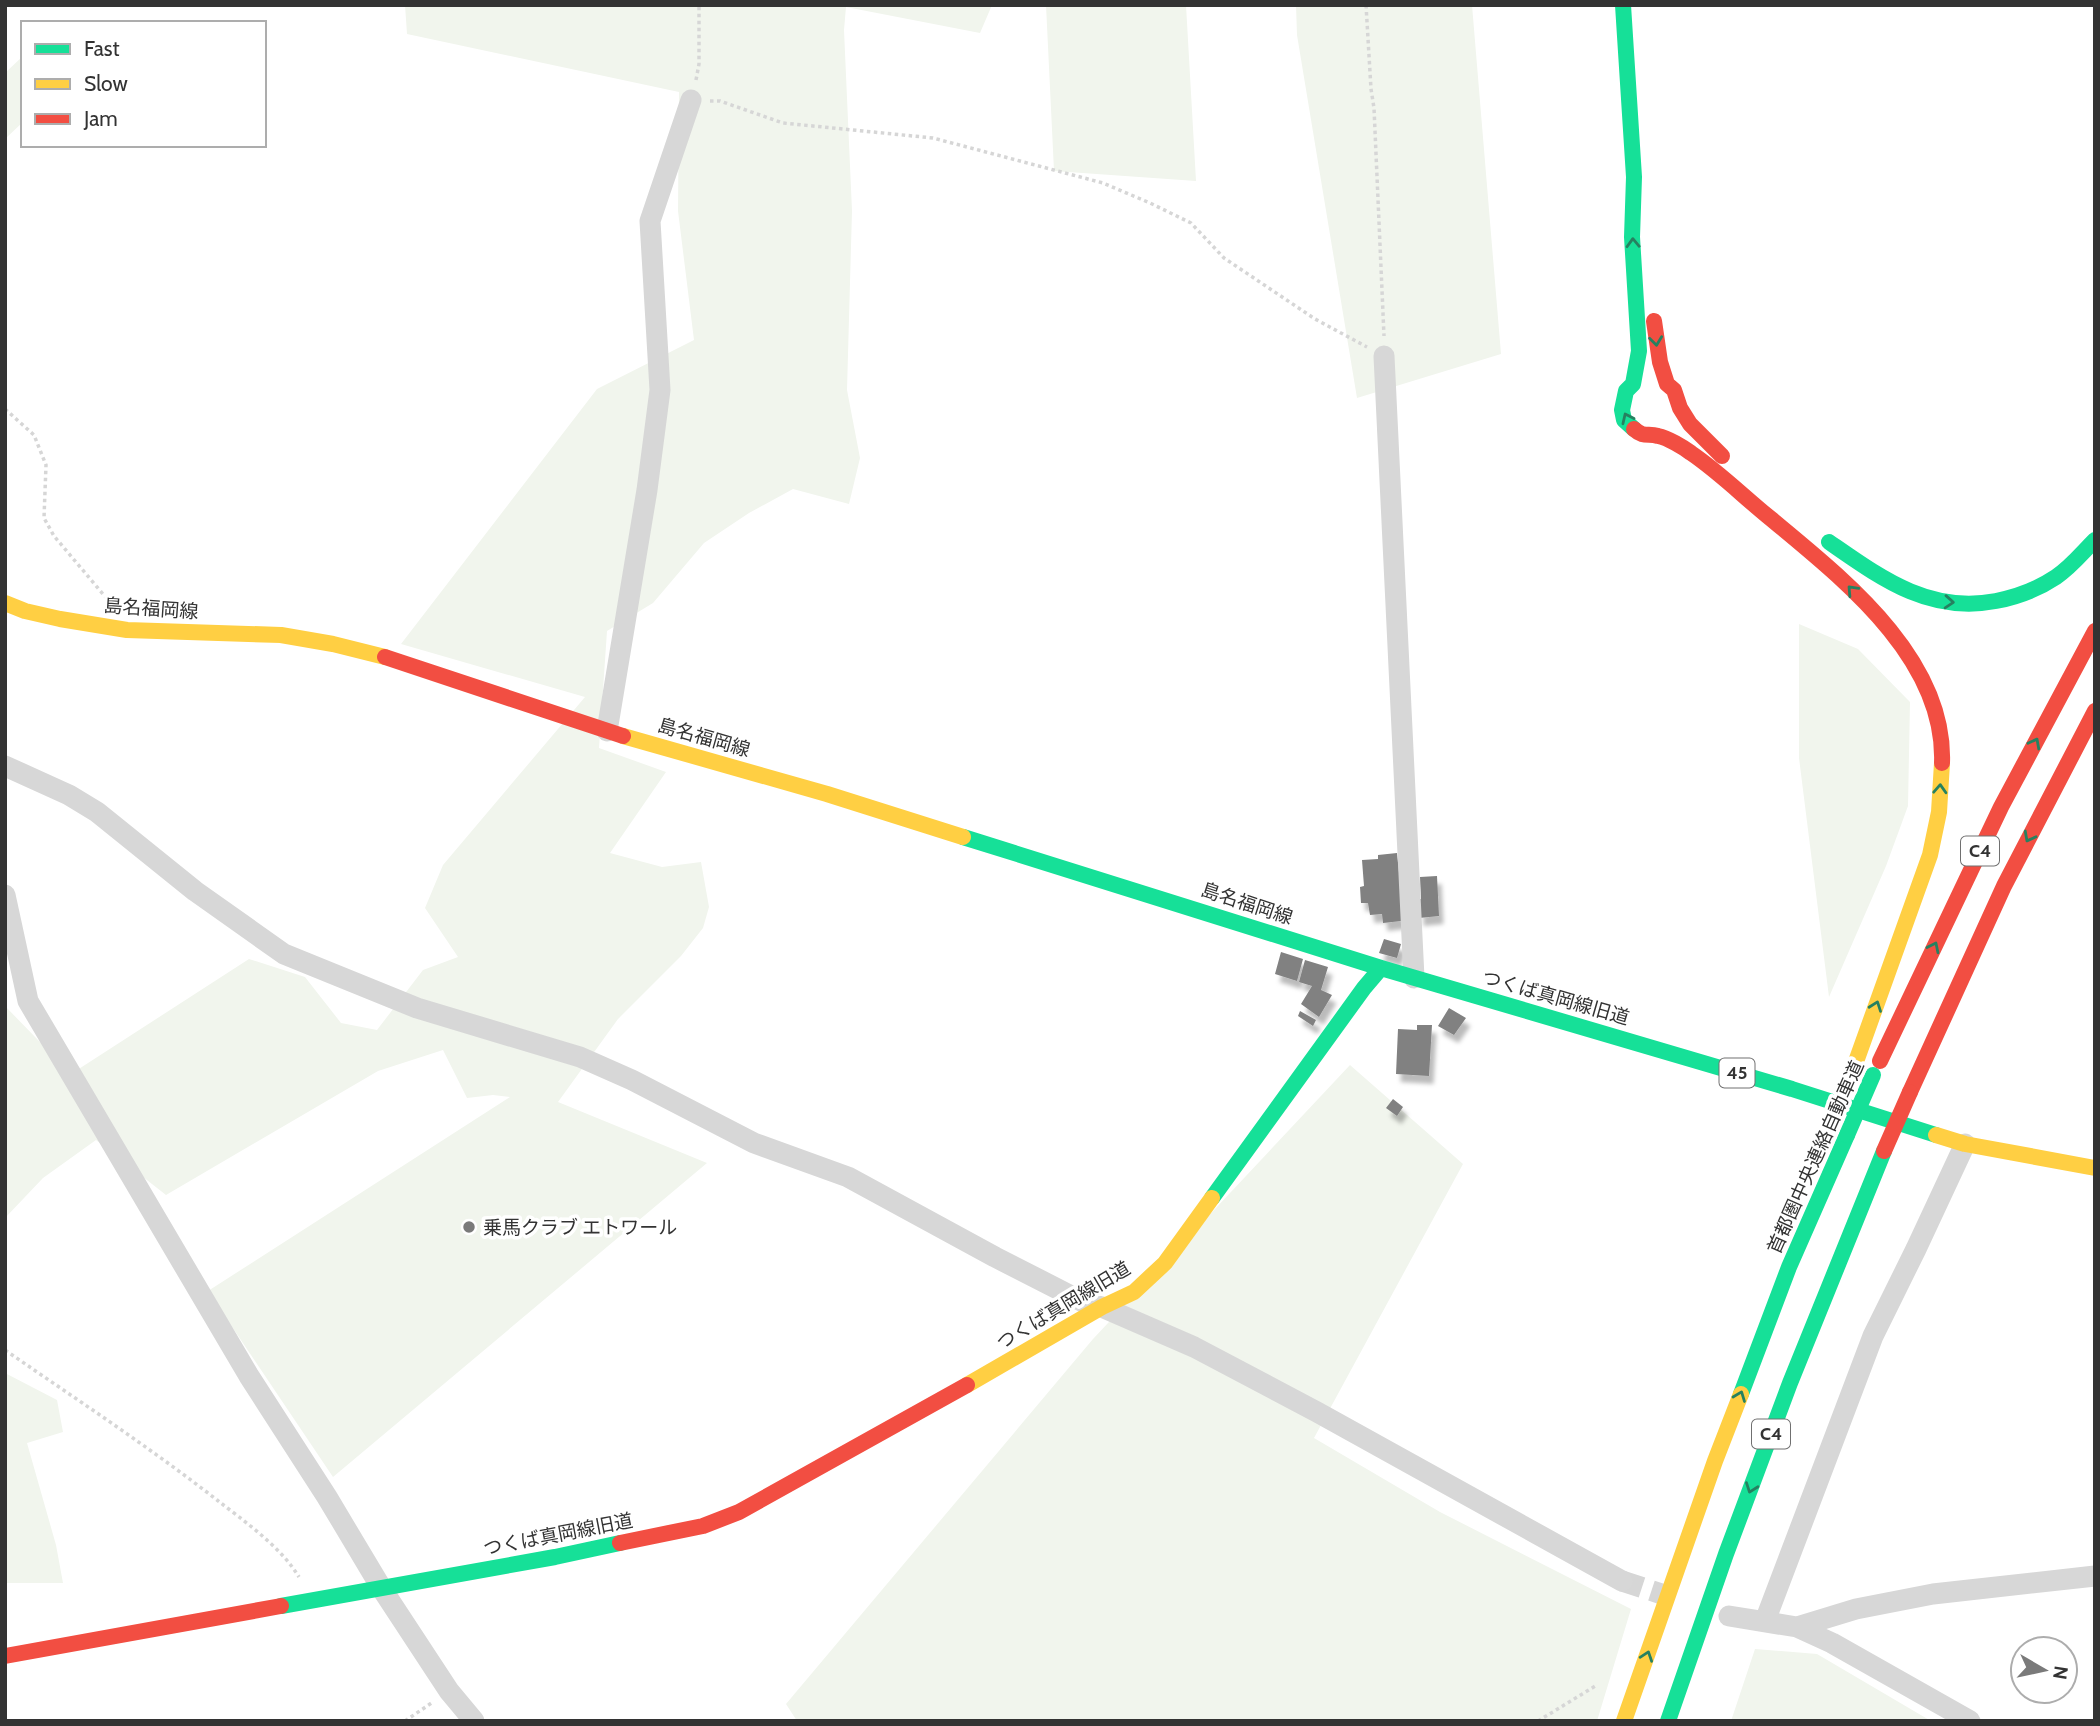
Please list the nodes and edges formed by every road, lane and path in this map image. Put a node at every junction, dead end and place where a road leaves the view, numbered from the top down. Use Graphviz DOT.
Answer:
graph roads {
  1 [pos="699,5"];
  2 [pos="1366,5"];
  3 [pos="1623,5"];
  4 [pos="691,100"];
  5 [pos="1634,177"];
  6 [pos="1649,242"];
  7 [pos="1653,303"];
  8 [pos="1384,356"];
  9 [pos="5,409"];
  10 [pos="1747,477"];
  11 [pos="1820,536"];
  12 [pos="2095,540"];
  13 [pos="108,600"];
  14 [pos="5,603"];
  15 [pos="2095,631"];
  16 [pos="2095,711"];
  17 [pos="607,731"];
  18 [pos="5,765"];
  19 [pos="5,895"];
  20 [pos="1381,968"];
  21 [pos="1414,978"];
  22 [pos="1947,1050"];
  23 [pos="1917,1096"];
  24 [pos="1837,1114"];
  25 [pos="1829,1138"];
  26 [pos="1965,1144"];
  27 [pos="2095,1168"];
  28 [pos="1789,1267"];
  29 [pos="1102,1307"];
  30 [pos="5,1350"];
  31 [pos="2095,1576"];
  32 [pos="1622,1581"];
  33 [pos="382,1589"];
  34 [pos="312,1600"];
  35 [pos="1729,1616"];
  36 [pos="1765,1621"];
  37 [pos="1797,1627"];
  38 [pos="5,1656"];
  39 [pos="1597,1685"];
  40 [pos="449,1691"];
  41 [pos="405,1721"];
  42 [pos="474,1721"];
  43 [pos="1538,1721"];
  44 [pos="1624,1721"];
  45 [pos="1668,1721"];
  46 [pos="1970,1721"];
  1 -- 4 [label="path"];
  2 -- 8 [label="path"];
  3 -- 5 [label="main road"];
  4 -- 8 [label="path"];
  4 -- 17 [label="street"];
  5 -- 6 [label="main road"];
  24 -- 5 [label="main road, one-way"];
  7 -- 10 [label="main road, one-way"];
  8 -- 21 [label="street"];
  9 -- 13 [label="path"];
  11 -- 12 [label="main road, one-way"];
  14 -- 17 [label="main road, 島名福岡線"];
  28 -- 15 [label="main road, 首都圏中央連絡自動車道 / C4, one-way, bridge"];
  16 -- 23 [label="main road, C4, one-way"];
  17 -- 20 [label="main road, 島名福岡線"];
  18 -- 29 [label="street"];
  19 -- 33 [label="street"];
  20 -- 21 [label="main road, つくば真岡線旧道 / 45"];
  20 -- 29 [label="main road, つくば真岡線旧道"];
  21 -- 26 [label="main road, つくば真岡線旧道 / 45"];
  22 -- 23 [label="main road"];
  23 -- 45 [label="main road, C4, one-way, bridge"];
  25 -- 28 [label="main road"];
  26 -- 27 [label="main road, つくば真岡線旧道 / 45"];
  26 -- 36 [label="street"];
  44 -- 28 [label="main road, 首都圏中央連絡自動車道 / C4, one-way"];
  29 -- 32 [label="street"];
  29 -- 33 [label="main road, つくば真岡線旧道"];
  30 -- 34 [label="path"];
  31 -- 37 [label="street"];
  33 -- 34 [label="main road, つくば真岡線旧道"];
  33 -- 40 [label="street"];
  34 -- 38 [label="main road, つくば真岡線旧道"];
  35 -- 36 [label="street"];
  36 -- 37 [label="street"];
  37 -- 46 [label="street"];
  39 -- 43 [label="path"];
  40 -- 41 [label="path"];
  40 -- 42 [label="street"];
}
